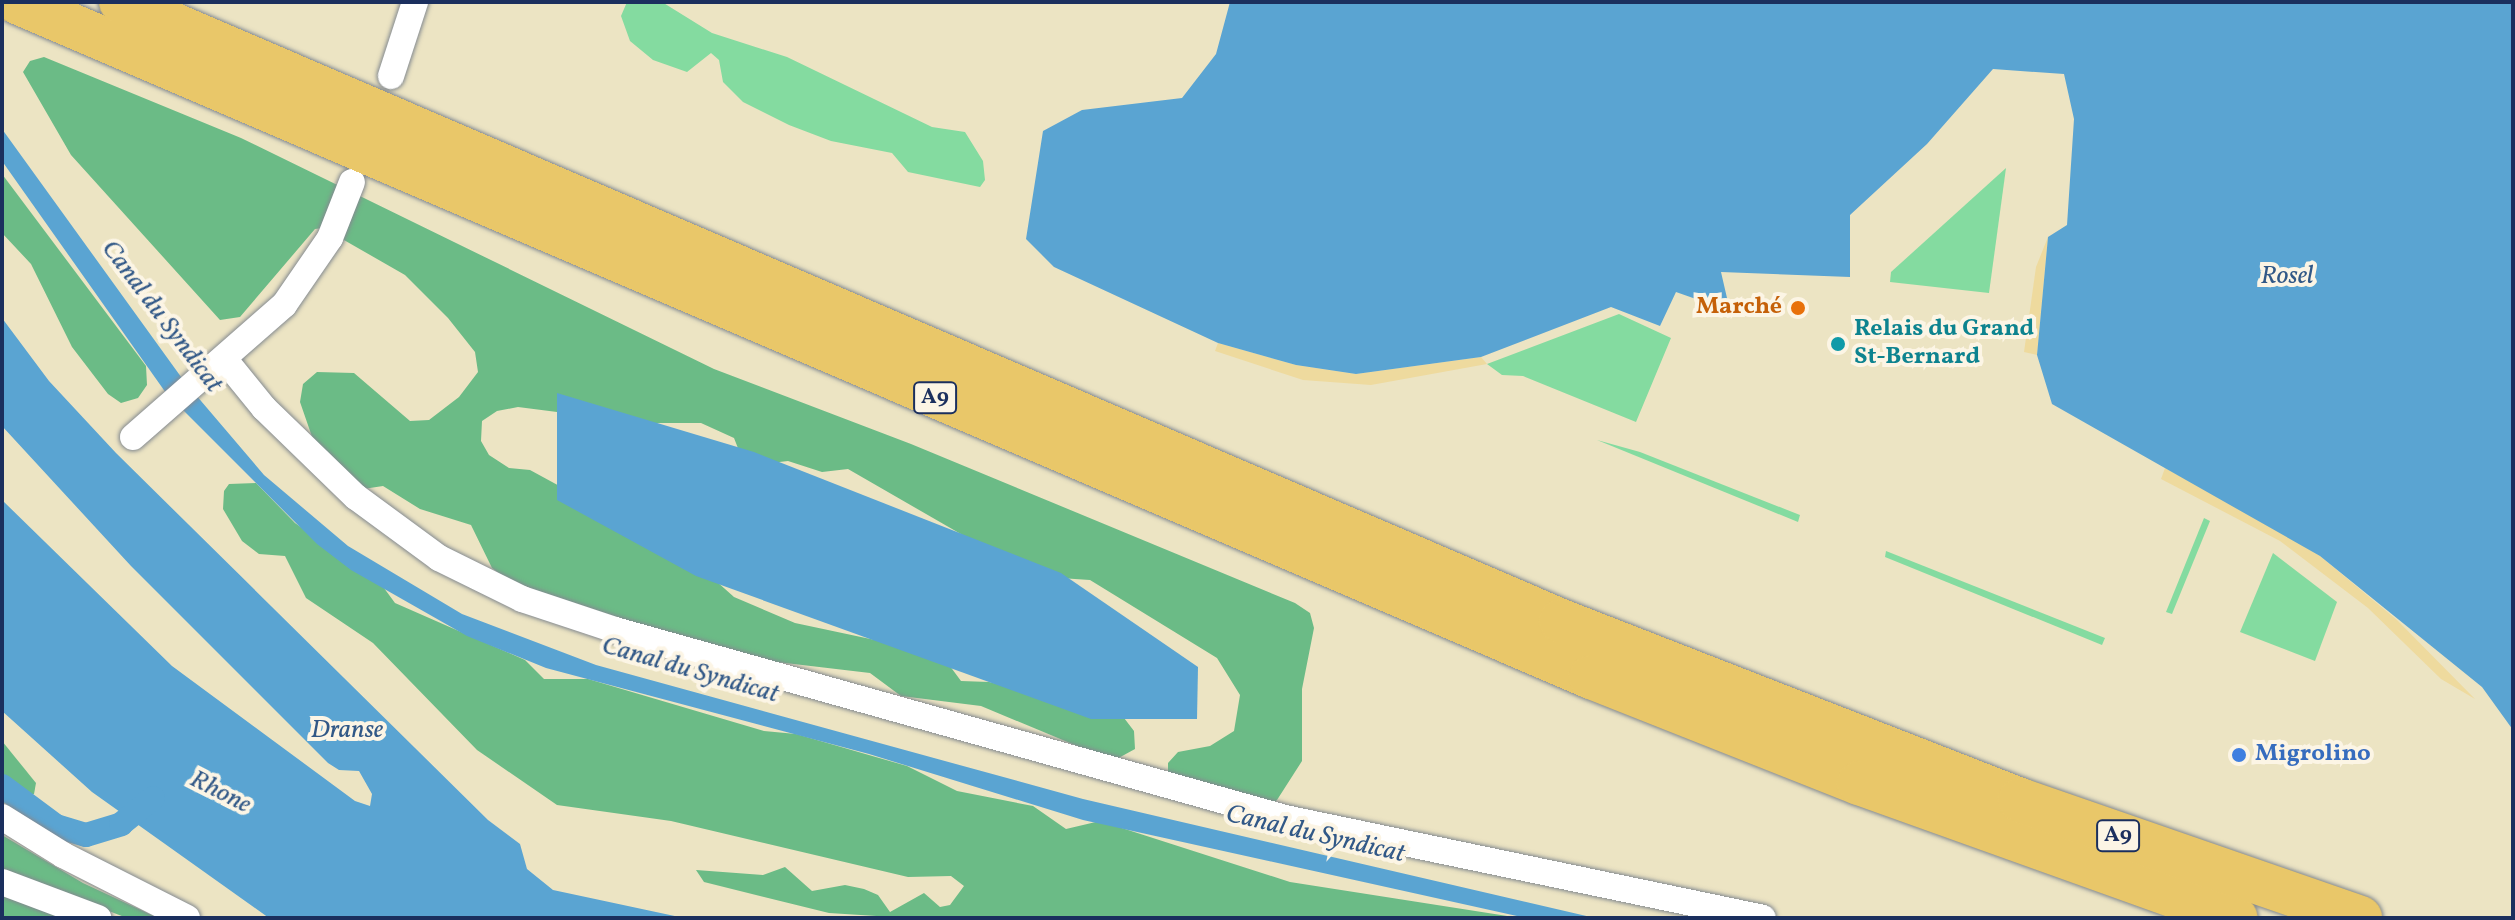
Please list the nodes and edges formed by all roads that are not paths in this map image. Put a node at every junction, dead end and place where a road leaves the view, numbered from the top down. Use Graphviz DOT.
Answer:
graph roads {
  1 [pos="17,2"];
  2 [pos="121,2"];
  3 [pos="415,2"];
  4 [pos="391,76"];
  5 [pos="352,182"];
  6 [pos="219,366"];
  7 [pos="142,428"];
  8 [pos="2,817"];
  9 [pos="2,882"];
  10 [pos="98,918"];
  11 [pos="187,918"];
  12 [pos="1763,918"];
  13 [pos="2236,918"];
  14 [pos="2360,918"];
  1 -- 13 [label="highway, A9"];
  2 -- 14 [label="highway, A9"];
  3 -- 4 [label="street"];
  5 -- 6 [label="street"];
  6 -- 7 [label="street"];
  6 -- 12 [label="street"];
  8 -- 11 [label="street"];
  9 -- 10 [label="street"];
}
